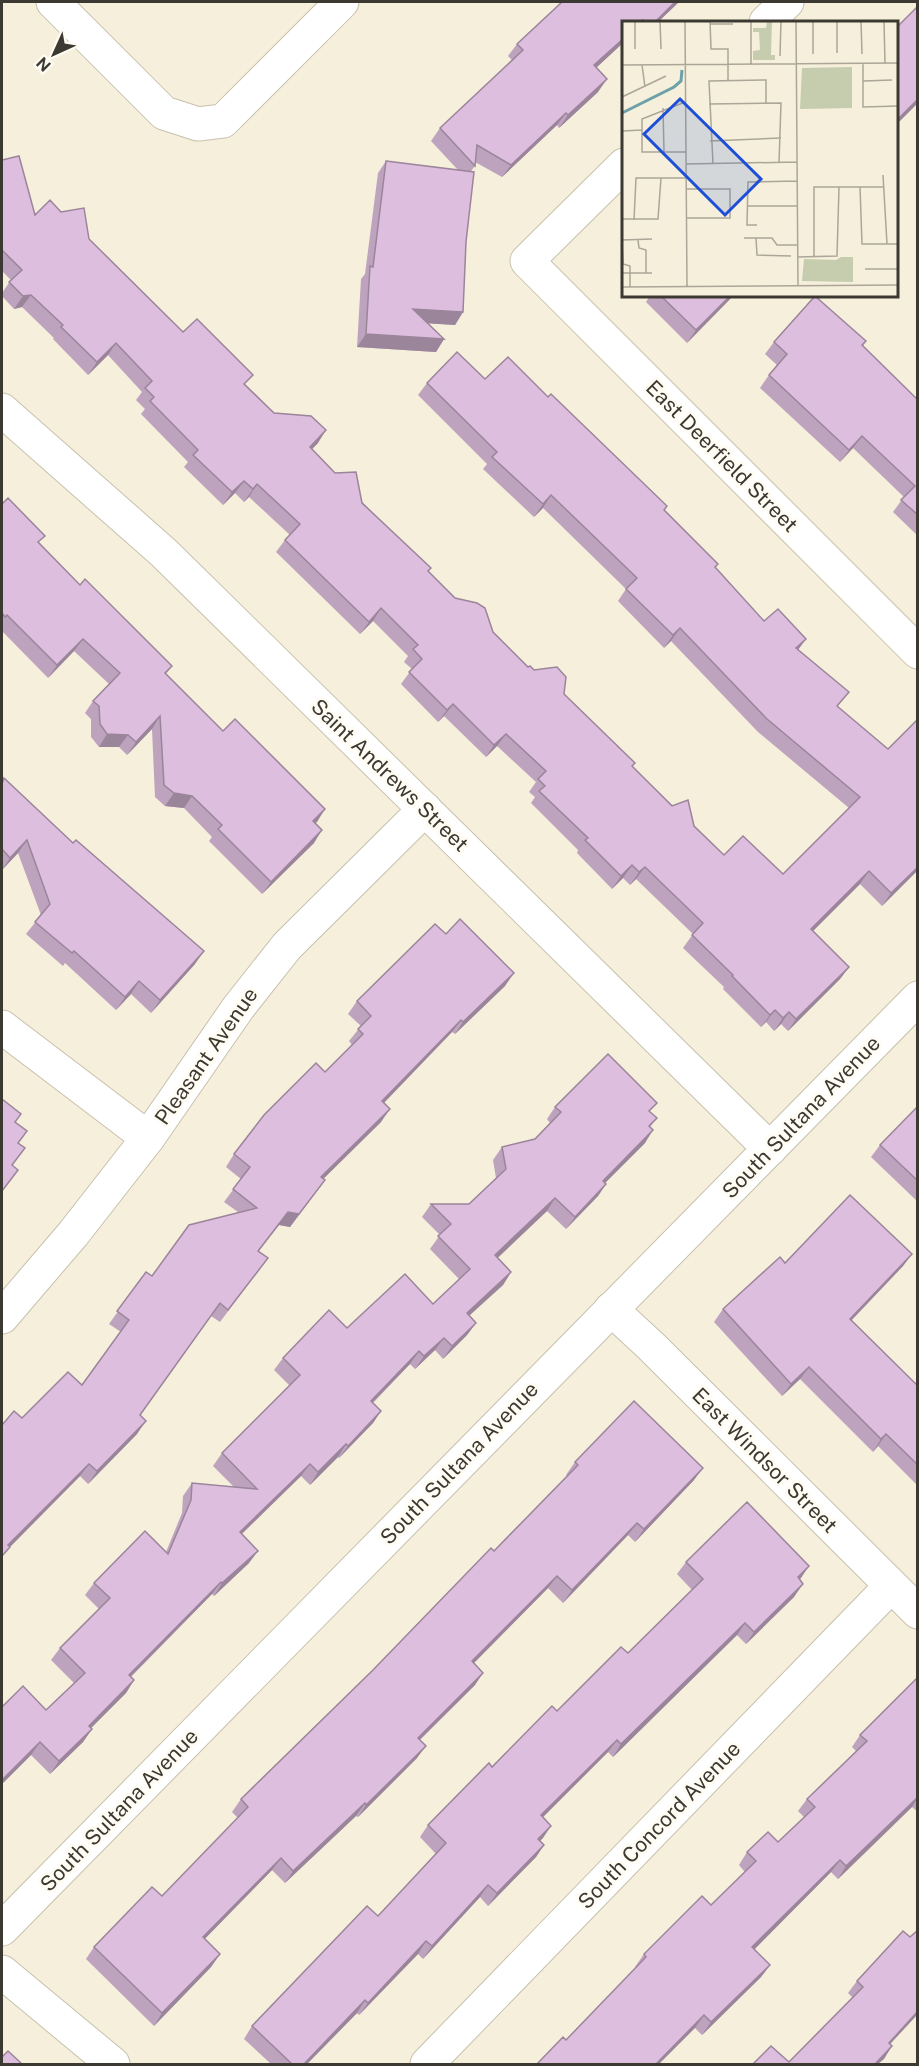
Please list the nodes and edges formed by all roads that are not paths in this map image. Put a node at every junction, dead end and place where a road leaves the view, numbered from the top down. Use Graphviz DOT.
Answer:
graph roads {
  1 [pos="53,2"];
  2 [pos="342,2"];
  3 [pos="787,2"];
  4 [pos="767,21"];
  5 [pos="622,167"];
  6 [pos="2,410"];
  7 [pos="918,652"];
  8 [pos="425,809"];
  9 [pos="918,998"];
  10 [pos="2,1027"];
  11 [pos="148,1138"];
  12 [pos="770,1149"];
  13 [pos="610,1309"];
  14 [pos="2,1317"];
  15 [pos="891,1586"];
  16 [pos="918,1612"];
  17 [pos="2,1929"];
  18 [pos="2,1972"];
  19 [pos="113,2064"];
  20 [pos="427,2064"];
  1 -- 2 [label="street"];
  3 -- 4 [label="street"];
  5 -- 7 [label="street, East Deerfield Street"];
  6 -- 8 [label="street, Saint Andrews Street"];
  8 -- 11 [label="street, Pleasant Avenue"];
  8 -- 12 [label="street, Saint Andrews Street"];
  9 -- 12 [label="street, South Sultana Avenue"];
  10 -- 11 [label="street"];
  11 -- 14 [label="street, Pleasant Avenue"];
  12 -- 13 [label="street, South Sultana Avenue"];
  13 -- 15 [label="street, East Windsor Street"];
  13 -- 17 [label="street, South Sultana Avenue"];
  15 -- 16 [label="street, East Windsor Street"];
  15 -- 20 [label="street, South Concord Avenue"];
  18 -- 19 [label="street"];
}
